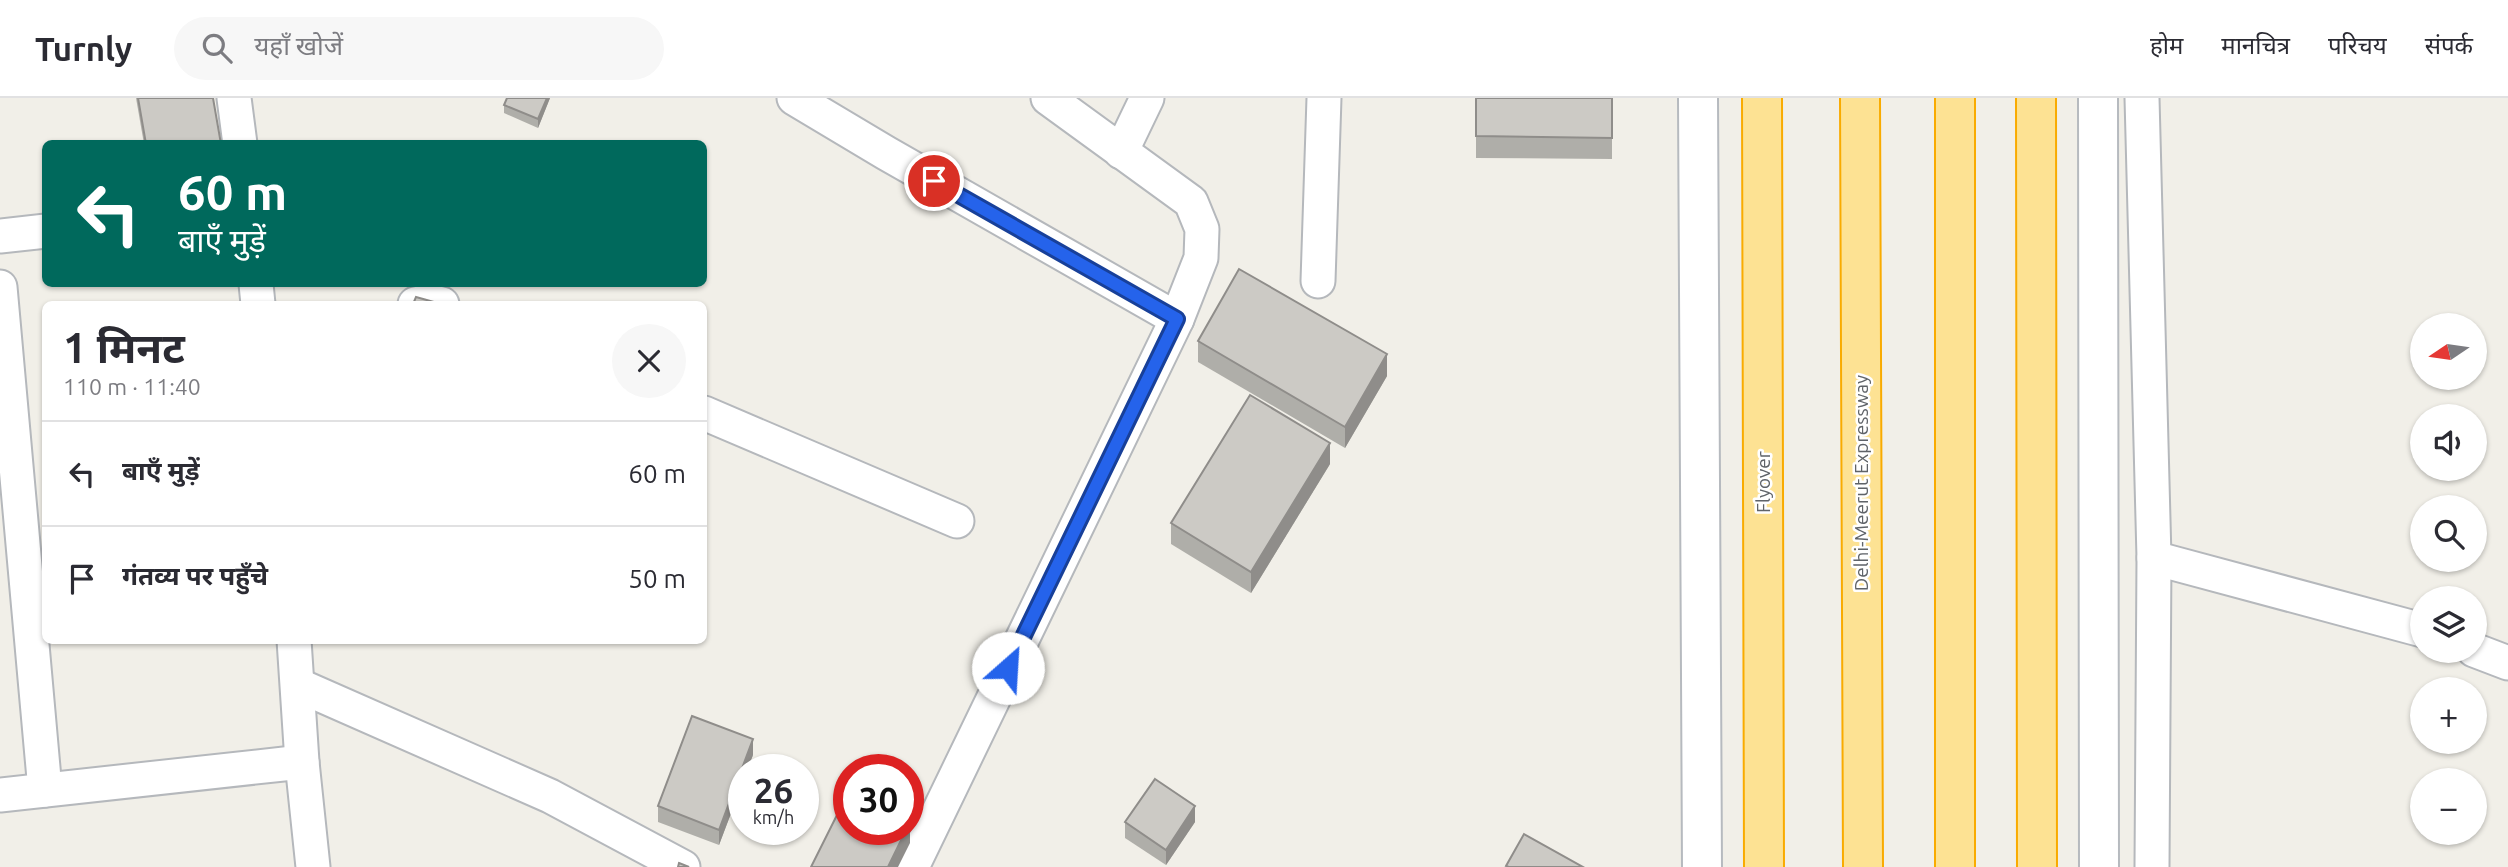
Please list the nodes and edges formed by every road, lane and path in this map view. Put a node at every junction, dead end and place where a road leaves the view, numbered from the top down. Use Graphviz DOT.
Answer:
graph roads {
  1 [pos="234,98"];
  2 [pos="794,98"];
  3 [pos="1048,98"];
  4 [pos="1147,98"];
  5 [pos="1324,98"];
  6 [pos="1698,98"];
  7 [pos="1762,98"];
  8 [pos="1860,98"];
  9 [pos="1955,98"];
  10 [pos="2036,98"];
  11 [pos="2098,98"];
  12 [pos="2143,98"];
  13 [pos="239,140"];
  14 [pos="1121,152"];
  15 [pos="42,231"];
  16 [pos="0,236"];
  17 [pos="1318,281"];
  18 [pos="0,287"];
  19 [pos="1177,319"];
  20 [pos="707,414"];
  21 [pos="957,521"];
  22 [pos="2154,558"];
  23 [pos="2410,628"];
  24 [pos="295,644"];
  25 [pos="2487,655"];
  26 [pos="2508,663"];
  27 [pos="298,685"];
  28 [pos="302,762"];
  29 [pos="46,790"];
  30 [pos="0,795"];
  31 [pos="313,867"];
  32 [pos="684,867"];
  33 [pos="912,867"];
  34 [pos="1702,867"];
  35 [pos="1764,867"];
  36 [pos="1863,867"];
  37 [pos="1955,867"];
  38 [pos="2037,867"];
  39 [pos="2099,867"];
  40 [pos="2152,867"];
  1 -- 13 [label="street"];
  2 -- 19 [label="street"];
  3 -- 14 [label="street"];
  4 -- 14 [label="street"];
  5 -- 17 [label="street"];
  6 -- 34 [label="street"];
  7 -- 35 [label="highway, Flyover"];
  8 -- 36 [label="highway, Delhi-Meerut Expressway"];
  9 -- 37 [label="highway"];
  10 -- 38 [label="highway"];
  11 -- 39 [label="street"];
  12 -- 22 [label="street"];
  14 -- 19 [label="street"];
  15 -- 16 [label="street"];
  18 -- 29 [label="street"];
  19 -- 33 [label="street"];
  20 -- 21 [label="street"];
  22 -- 23 [label="street"];
  22 -- 40 [label="street"];
  24 -- 27 [label="street"];
  25 -- 26 [label="street"];
  27 -- 28 [label="street"];
  27 -- 32 [label="street"];
  28 -- 29 [label="street"];
  28 -- 31 [label="street"];
  29 -- 30 [label="street"];
}
